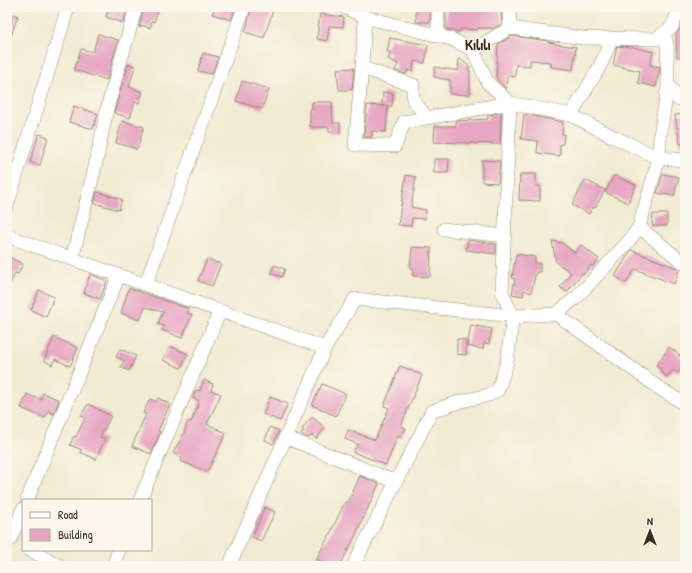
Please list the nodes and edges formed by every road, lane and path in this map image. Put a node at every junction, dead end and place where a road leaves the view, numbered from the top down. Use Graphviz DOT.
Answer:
graph roads {
  1 [pos="68,7"];
  2 [pos="136,7"];
  3 [pos="244,7"];
  4 [pos="345,7"];
  5 [pos="438,7"];
  6 [pos="509,7"];
  7 [pos="680,7"];
  8 [pos="365,17"];
  9 [pos="510,28"];
  10 [pos="438,36"];
  11 [pos="612,38"];
  12 [pos="663,39"];
  13 [pos="473,50"];
  14 [pos="362,68"];
  15 [pos="668,85"];
  16 [pos="685,99"];
  17 [pos="510,103"];
  18 [pos="571,115"];
  19 [pos="427,118"];
  20 [pos="659,158"];
  21 [pos="685,160"];
  22 [pos="7,206"];
  23 [pos="639,227"];
  24 [pos="444,229"];
  25 [pos="7,236"];
  26 [pos="505,236"];
  27 [pos="72,259"];
  28 [pos="685,264"];
  29 [pos="119,275"];
  30 [pos="146,284"];
  31 [pos="220,311"];
  32 [pos="556,314"];
  33 [pos="513,316"];
  34 [pos="325,348"];
  35 [pos="685,404"];
  36 [pos="285,437"];
  37 [pos="396,482"];
  38 [pos="27,499"];
  39 [pos="140,499"];
  40 [pos="22,511"];
  41 [pos="9,539"];
  42 [pos="22,546"];
  43 [pos="32,551"];
  44 [pos="120,551"];
  45 [pos="60,566"];
  46 [pos="113,566"];
  47 [pos="229,566"];
  48 [pos="353,566"];
  1 -- 22 [label="street"];
  2 -- 27 [label="street"];
  3 -- 30 [label="street"];
  4 -- 8 [label="street"];
  5 -- 10 [label="street"];
  6 -- 9 [label="street"];
  7 -- 12 [label="street"];
  8 -- 10 [label="street"];
  8 -- 14 [label="street"];
  9 -- 11 [label="street"];
  9 -- 13 [label="street"];
  10 -- 13 [label="street"];
  11 -- 12 [label="street"];
  11 -- 18 [label="street"];
  12 -- 15 [label="street"];
  13 -- 17 [label="street"];
  14 -- 19 [label="street"];
  14 -- 19 [label="street"];
  15 -- 16 [label="street"];
  15 -- 20 [label="street"];
  17 -- 18 [label="street"];
  17 -- 19 [label="street"];
  17 -- 26 [label="street"];
  18 -- 20 [label="street"];
  20 -- 21 [label="street"];
  20 -- 23 [label="street"];
  23 -- 28 [label="street"];
  23 -- 32 [label="street"];
  24 -- 26 [label="street"];
  25 -- 27 [label="street"];
  26 -- 33 [label="street"];
  27 -- 29 [label="street"];
  29 -- 30 [label="street"];
  29 -- 38 [label="street"];
  30 -- 31 [label="street"];
  31 -- 34 [label="street"];
  31 -- 39 [label="street"];
  32 -- 33 [label="street"];
  32 -- 35 [label="street"];
  33 -- 34 [label="street"];
  33 -- 37 [label="street"];
  34 -- 36 [label="street"];
  36 -- 37 [label="street"];
  36 -- 47 [label="street"];
  37 -- 48 [label="street"];
  40 -- 41 [label="street"];
  41 -- 42 [label="street"];
  43 -- 45 [label="street"];
  44 -- 46 [label="street"];
}
